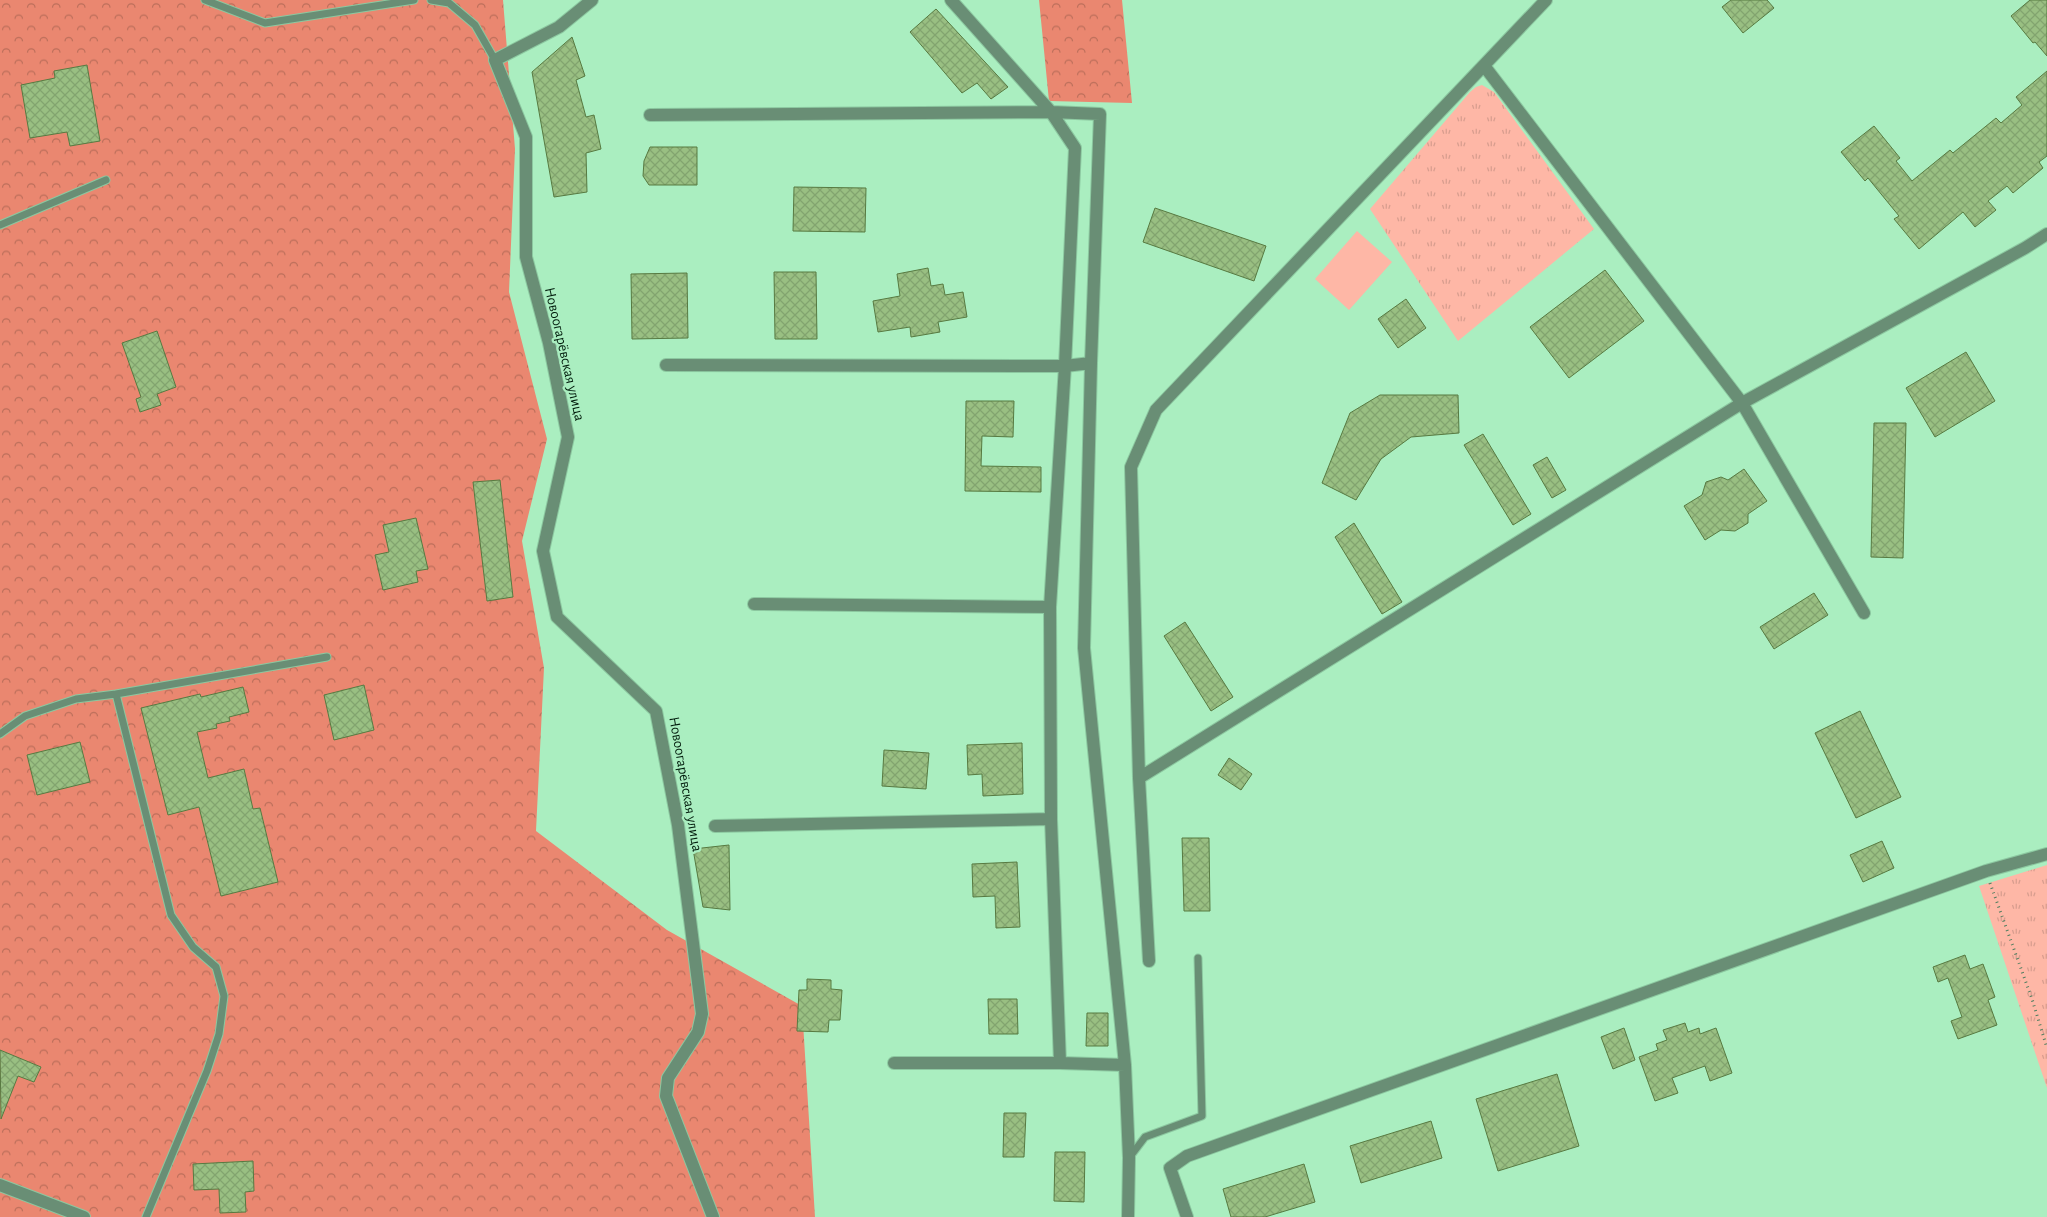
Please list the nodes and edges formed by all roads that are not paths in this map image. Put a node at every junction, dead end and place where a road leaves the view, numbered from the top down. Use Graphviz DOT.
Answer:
graph roads {
  1 [pos="205,0"];
  2 [pos="414,0"];
  3 [pos="431,0"];
  4 [pos="592,0"];
  5 [pos="951,0"];
  6 [pos="1546,0"];
  7 [pos="496,60"];
  8 [pos="1484,67"];
  9 [pos="1051,112"];
  10 [pos="650,114"];
  11 [pos="106,180"];
  12 [pos="0,225"];
  13 [pos="2047,234"];
  14 [pos="1091,363"];
  15 [pos="666,365"];
  16 [pos="1065,366"];
  17 [pos="1742,403"];
  18 [pos="754,604"];
  19 [pos="1050,606"];
  20 [pos="1864,613"];
  21 [pos="327,657"];
  22 [pos="116,694"];
  23 [pos="0,734"];
  24 [pos="1139,778"];
  25 [pos="1052,820"];
  26 [pos="714,826"];
  27 [pos="2047,854"];
  28 [pos="1198,958"];
  29 [pos="1149,961"];
  30 [pos="894,1062"];
  31 [pos="1060,1063"];
  32 [pos="1125,1065"];
  33 [pos="1129,1158"];
  34 [pos="0,1185"];
  35 [pos="84,1217"];
  36 [pos="146,1217"];
  37 [pos="713,1217"];
  38 [pos="1128,1217"];
  39 [pos="1187,1217"];
  1 -- 2 [label="lane"];
  3 -- 7 [label="lane"];
  4 -- 7 [label="street"];
  5 -- 9 [label="street"];
  6 -- 8 [label="street"];
  7 -- 37 [label="street, Новоогарёвская улица"];
  8 -- 17 [label="street"];
  8 -- 24 [label="street"];
  9 -- 10 [label="street"];
  9 -- 14 [label="street"];
  9 -- 16 [label="street"];
  11 -- 12 [label="lane"];
  13 -- 17 [label="street"];
  14 -- 16 [label="street"];
  14 -- 32 [label="street"];
  15 -- 16 [label="street"];
  16 -- 19 [label="street"];
  17 -- 20 [label="street"];
  17 -- 24 [label="street"];
  18 -- 19 [label="street"];
  19 -- 25 [label="street"];
  21 -- 22 [label="lane"];
  22 -- 23 [label="lane"];
  22 -- 36 [label="lane"];
  24 -- 29 [label="street"];
  25 -- 26 [label="street"];
  25 -- 31 [label="street"];
  27 -- 39 [label="street"];
  28 -- 33 [label="lane"];
  30 -- 31 [label="street"];
  31 -- 32 [label="street"];
  32 -- 33 [label="street"];
  33 -- 38 [label="street"];
  34 -- 35 [label="street"];
}
